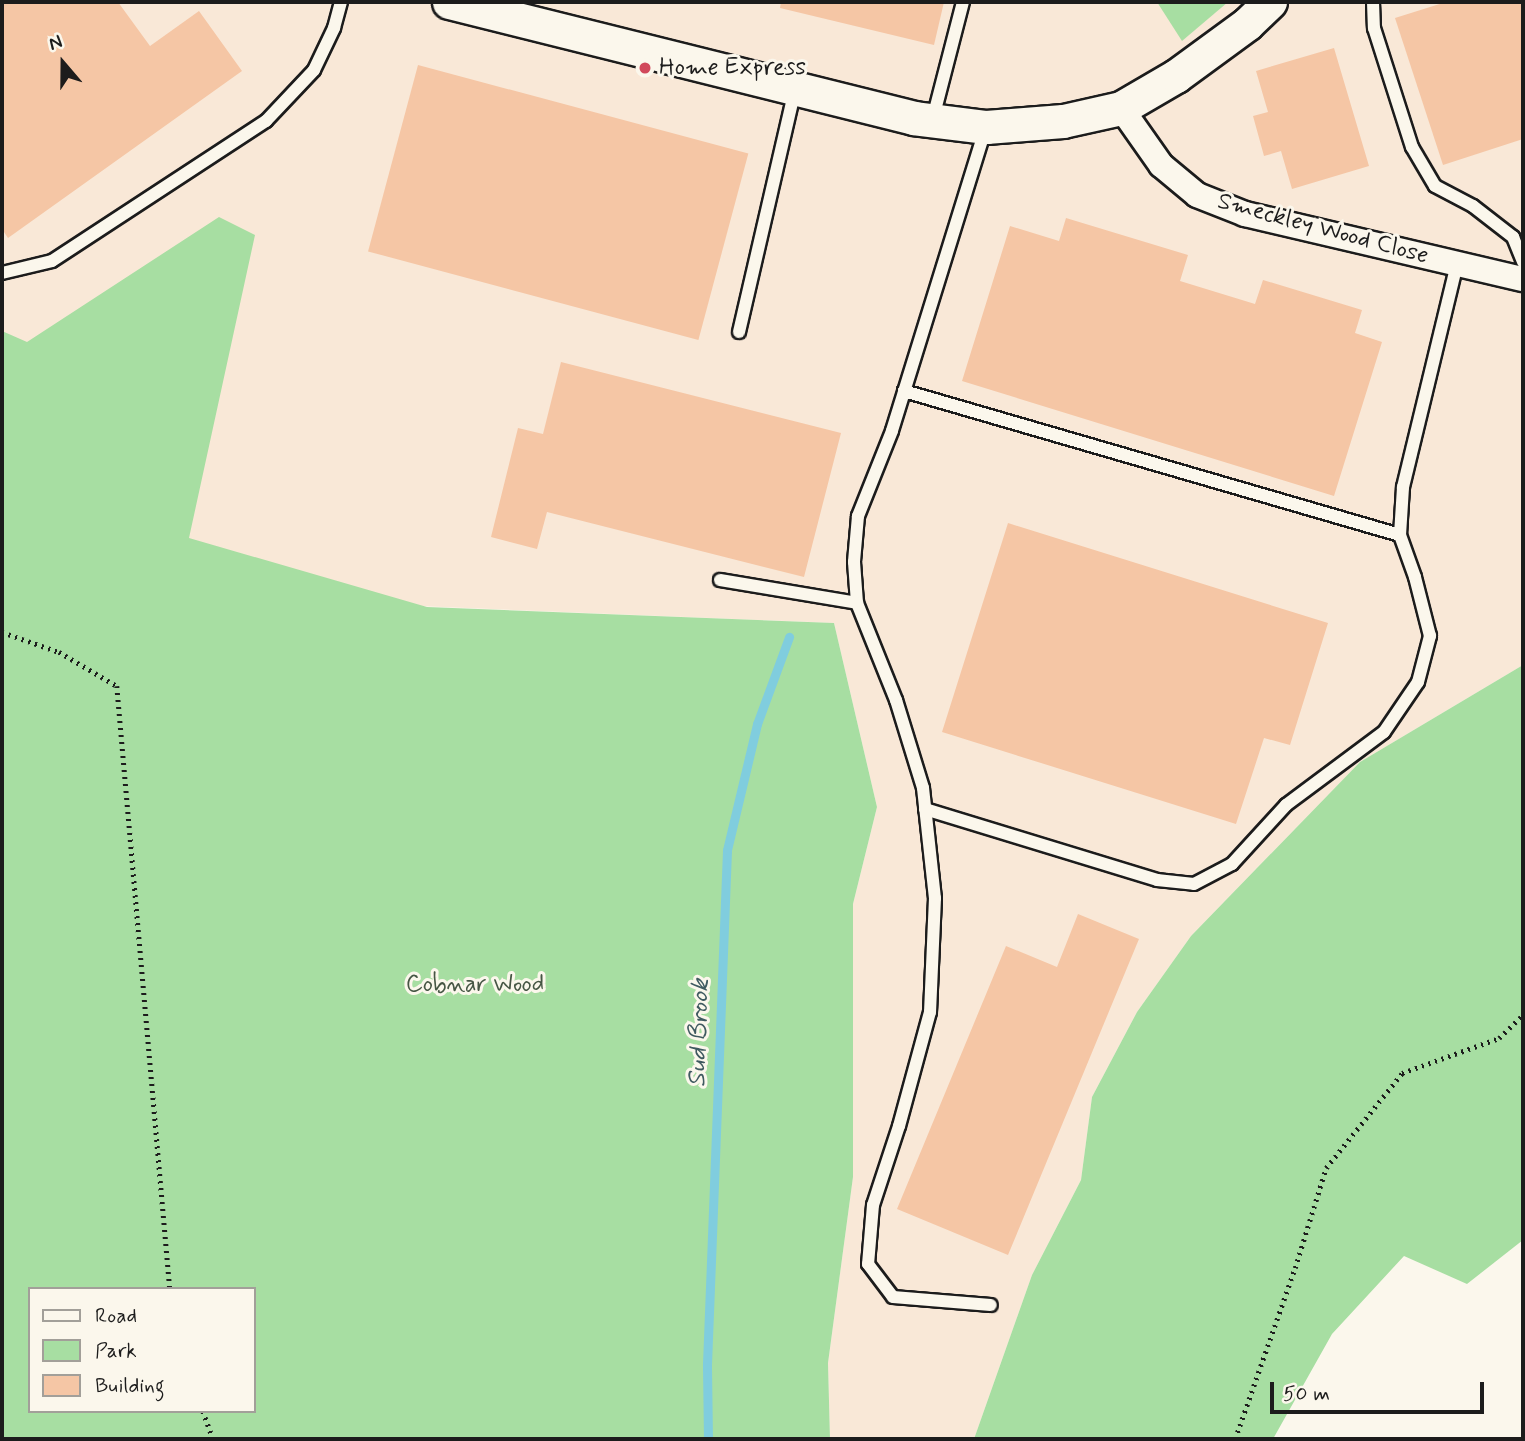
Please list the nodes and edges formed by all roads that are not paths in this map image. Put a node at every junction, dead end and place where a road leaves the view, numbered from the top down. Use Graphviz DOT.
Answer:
graph roads {
  1 [pos="341,2"];
  2 [pos="449,2"];
  3 [pos="963,2"];
  4 [pos="1270,2"];
  5 [pos="1373,2"];
  6 [pos="519,10"];
  7 [pos="796,89"];
  8 [pos="1121,107"];
  9 [pos="932,121"];
  10 [pos="986,127"];
  11 [pos="1523,262"];
  12 [pos="1457,264"];
  13 [pos="2,273"];
  14 [pos="1523,279"];
  15 [pos="739,332"];
  16 [pos="904,391"];
  17 [pos="1400,535"];
  18 [pos="720,580"];
  19 [pos="857,603"];
  20 [pos="925,809"];
  21 [pos="991,1306"];
  1 -- 13 [label="lane"];
  2 -- 6 [label="street"];
  3 -- 9 [label="lane"];
  4 -- 8 [label="street"];
  5 -- 11 [label="lane"];
  6 -- 7 [label="street"];
  7 -- 9 [label="street"];
  7 -- 15 [label="lane"];
  8 -- 10 [label="street"];
  8 -- 12 [label="street, Smeckley Wood Close"];
  9 -- 10 [label="street"];
  10 -- 16 [label="lane"];
  12 -- 14 [label="street, Smeckley Wood Close"];
  12 -- 17 [label="lane"];
  16 -- 17 [label="lane"];
  16 -- 19 [label="lane"];
  17 -- 20 [label="lane"];
  18 -- 19 [label="lane"];
  19 -- 20 [label="lane"];
  20 -- 21 [label="lane"];
}
